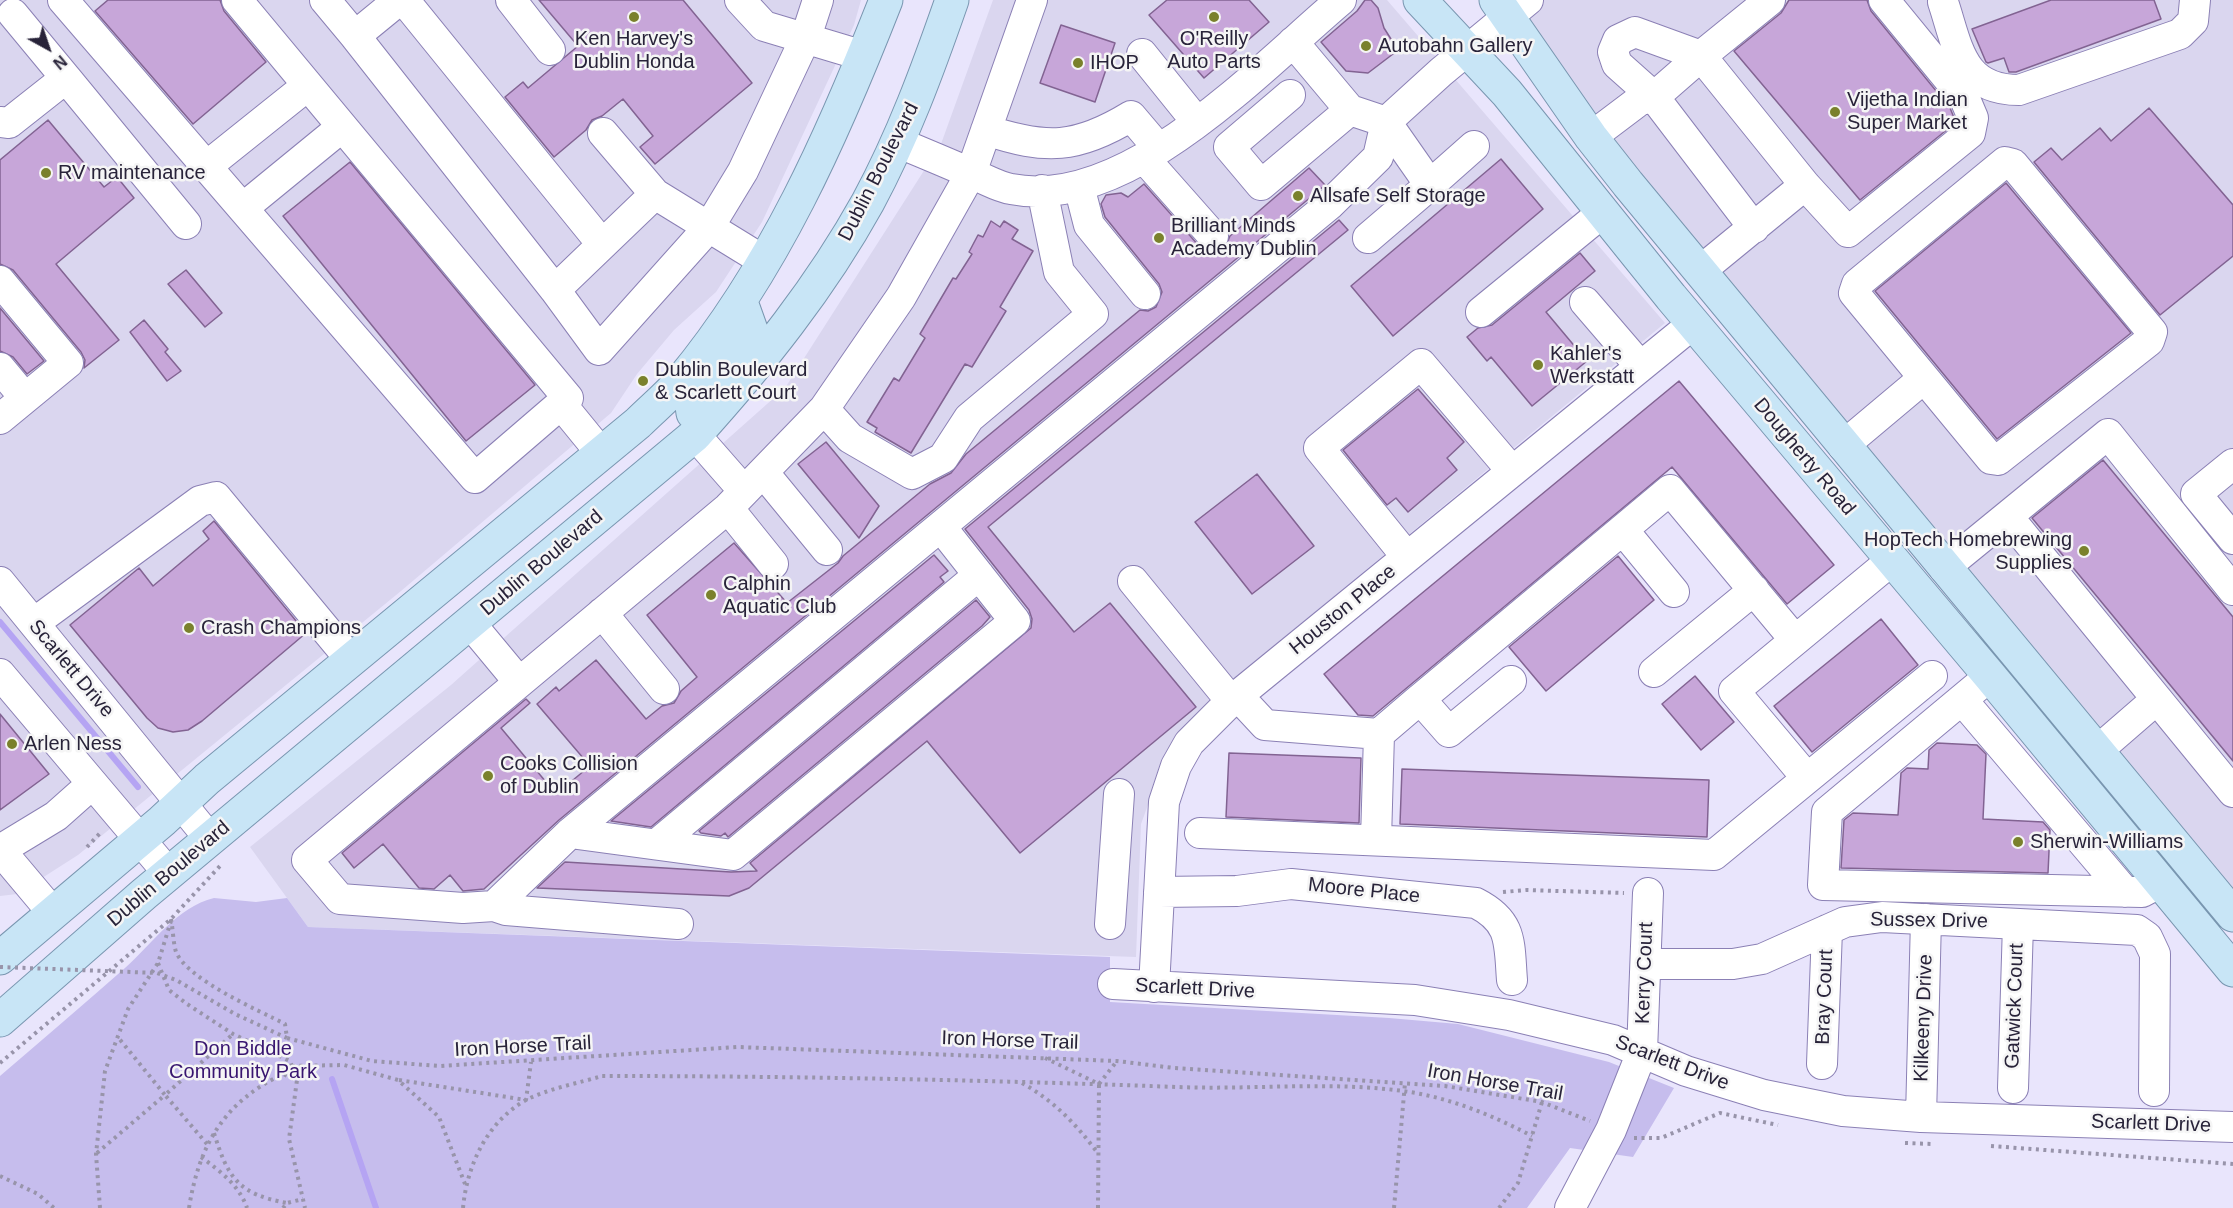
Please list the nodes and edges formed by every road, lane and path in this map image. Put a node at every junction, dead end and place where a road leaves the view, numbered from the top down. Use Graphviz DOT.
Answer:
graph roads {
  1 [pos="237,0"];
  2 [pos="325,0"];
  3 [pos="399,0"];
  4 [pos="405,0"];
  5 [pos="511,0"];
  6 [pos="740,0"];
  7 [pos="819,0"];
  8 [pos="886,0"];
  9 [pos="952,0"];
  10 [pos="1032,0"];
  11 [pos="1420,0"];
  12 [pos="1770,0"];
  13 [pos="1884,0"];
  14 [pos="2195,0"];
  15 [pos="1945,1"];
  16 [pos="68,2"];
  17 [pos="1325,5"];
  18 [pos="1510,5"];
  19 [pos="14,13"];
  20 [pos="355,36"];
  21 [pos="806,37"];
  22 [pos="1293,42"];
  23 [pos="550,50"];
  24 [pos="1469,50"];
  25 [pos="1142,54"];
  26 [pos="864,56"];
  27 [pos="1701,56"];
  28 [pos="66,78"];
  29 [pos="308,86"];
  30 [pos="1290,95"];
  31 [pos="1654,97"];
  32 [pos="1350,110"];
  33 [pos="1196,121"];
  34 [pos="0,122"];
  35 [pos="1386,122"];
  36 [pos="342,127"];
  37 [pos="986,130"];
  38 [pos="603,133"];
  39 [pos="897,142"];
  40 [pos="1598,145"];
  41 [pos="1474,146"];
  42 [pos="1152,153"];
  43 [pos="207,166"];
  44 [pos="971,173"];
  45 [pos="1430,185"];
  46 [pos="1805,185"];
  47 [pos="1079,186"];
  48 [pos="1042,190"];
  49 [pos="655,194"];
  50 [pos="243,208"];
  51 [pos="1602,213"];
  52 [pos="186,224"];
  53 [pos="709,227"];
  54 [pos="1754,228"];
  55 [pos="1213,236"];
  56 [pos="1368,238"];
  57 [pos="602,244"];
  58 [pos="764,261"];
  59 [pos="1700,271"];
  60 [pos="0,281"];
  61 [pos="555,290"];
  62 [pos="1145,294"];
  63 [pos="741,302"];
  64 [pos="1585,302"];
  65 [pos="1481,312"];
  66 [pos="1694,322"];
  67 [pos="1640,366"];
  68 [pos="0,368"];
  69 [pos="1924,378"];
  70 [pos="25,398"];
  71 [pos="561,404"];
  72 [pos="824,409"];
  73 [pos="0,419"];
  74 [pos="695,435"];
  75 [pos="1843,446"];
  76 [pos="601,453"];
  77 [pos="2233,464"];
  78 [pos="1512,471"];
  79 [pos="1827,485"];
  80 [pos="745,490"];
  81 [pos="2008,517"];
  82 [pos="941,527"];
  83 [pos="1623,530"];
  84 [pos="2233,539"];
  85 [pos="827,550"];
  86 [pos="1407,556"];
  87 [pos="1891,561"];
  88 [pos="773,564"];
  89 [pos="1944,568"];
  90 [pos="979,575"];
  91 [pos="1133,581"];
  92 [pos="0,582"];
  93 [pos="1754,590"];
  94 [pos="2233,590"];
  95 [pos="1674,592"];
  96 [pos="602,613"];
  97 [pos="34,623"];
  98 [pos="470,623"];
  99 [pos="1795,640"];
  100 [pos="351,660"];
  101 [pos="1654,672"];
  102 [pos="0,674"];
  103 [pos="1932,676"];
  104 [pos="1990,676"];
  105 [pos="1511,681"];
  106 [pos="519,682"];
  107 [pos="664,689"];
  108 [pos="1234,698"];
  109 [pos="1420,699"];
  110 [pos="2157,699"];
  111 [pos="1963,701"];
  112 [pos="1378,734"];
  113 [pos="2097,751"];
  114 [pos="1808,778"];
  115 [pos="92,784"];
  116 [pos="2233,792"];
  117 [pos="1119,794"];
  118 [pos="181,803"];
  119 [pos="570,833"];
  120 [pos="1200,833"];
  121 [pos="141,838"];
  122 [pos="210,839"];
  123 [pos="1376,840"];
  124 [pos="657,844"];
  125 [pos="169,873"];
  126 [pos="2159,883"];
  127 [pos="1159,892"];
  128 [pos="2125,892"];
  129 [pos="1648,893"];
  130 [pos="494,906"];
  131 [pos="1489,910"];
  132 [pos="53,913"];
  133 [pos="2233,915"];
  134 [pos="171,919"];
  135 [pos="1926,919"];
  136 [pos="678,924"];
  137 [pos="1110,924"];
  138 [pos="2018,924"];
  139 [pos="1827,930"];
  140 [pos="0,958"];
  141 [pos="158,963"];
  142 [pos="1646,964"];
  143 [pos="0,966"];
  144 [pos="2233,970"];
  145 [pos="1512,980"];
  146 [pos="1113,984"];
  147 [pos="1154,987"];
  148 [pos="0,1020"];
  149 [pos="233,1034"];
  150 [pos="117,1036"];
  151 [pos="288,1038"];
  152 [pos="1642,1052"];
  153 [pos="1042,1057"];
  154 [pos="1117,1061"];
  155 [pos="531,1062"];
  156 [pos="0,1063"];
  157 [pos="1822,1064"];
  158 [pos="292,1066"];
  159 [pos="297,1080"];
  160 [pos="398,1080"];
  161 [pos="1021,1083"];
  162 [pos="1404,1083"];
  163 [pos="1099,1084"];
  164 [pos="2013,1088"];
  165 [pos="1404,1091"];
  166 [pos="2154,1091"];
  167 [pos="165,1095"];
  168 [pos="526,1100"];
  169 [pos="1542,1102"];
  170 [pos="1921,1117"];
  171 [pos="2233,1127"];
  172 [pos="214,1132"];
  173 [pos="1624,1135"];
  174 [pos="1532,1136"];
  175 [pos="207,1144"];
  176 [pos="1098,1152"];
  177 [pos="96,1154"];
  178 [pos="201,1157"];
  179 [pos="0,1176"];
  180 [pos="465,1185"];
  181 [pos="303,1199"];
  182 [pos="287,1203"];
  183 [pos="54,1208"];
  184 [pos="100,1208"];
  185 [pos="189,1208"];
  186 [pos="247,1208"];
  187 [pos="283,1208"];
  188 [pos="305,1208"];
  189 [pos="463,1208"];
  190 [pos="1098,1208"];
  191 [pos="1394,1208"];
  192 [pos="1499,1208"];
  193 [pos="1570,1208"];
  1 -- 29 [label="street"];
  2 -- 20 [label="street"];
  3 -- 20 [label="street"];
  4 -- 57 [label="street"];
  5 -- 23 [label="street"];
  6 -- 21 [label="street"];
  7 -- 21 [label="street"];
  8 -- 26 [label="main road"];
  9 -- 39 [label="main road, Dublin Boulevard"];
  10 -- 37 [label="street"];
  11 -- 24 [label="main road, Dougherty Road"];
  12 -- 27 [label="street"];
  13 -- 46 [label="street"];
  14 -- 15 [label="street"];
  16 -- 43 [label="street"];
  17 -- 22 [label="street"];
  18 -- 24 [label="street"];
  18 -- 40 [label="main road, Dougherty Road"];
  19 -- 28 [label="street"];
  20 -- 61 [label="street"];
  21 -- 26 [label="street"];
  21 -- 53 [label="street"];
  22 -- 32 [label="street"];
  22 -- 33 [label="street"];
  24 -- 35 [label="street"];
  24 -- 51 [label="main road, Dougherty Road"];
  25 -- 33 [label="street"];
  26 -- 58 [label="main road"];
  27 -- 31 [label="street"];
  27 -- 31 [label="street"];
  27 -- 46 [label="street"];
  28 -- 34 [label="street"];
  28 -- 52 [label="street"];
  29 -- 36 [label="street"];
  29 -- 43 [label="street"];
  30 -- 32 [label="street"];
  31 -- 40 [label="street"];
  31 -- 54 [label="street"];
  32 -- 35 [label="street"];
  33 -- 42 [label="street"];
  35 -- 45 [label="street"];
  35 -- 82 [label="street"];
  36 -- 50 [label="street"];
  36 -- 71 [label="street"];
  37 -- 42 [label="street"];
  37 -- 44 [label="street"];
  38 -- 49 [label="street"];
  39 -- 44 [label="street"];
  39 -- 74 [label="main road, Dublin Boulevard"];
  40 -- 59 [label="main road, Dougherty Road"];
  41 -- 45 [label="street"];
  42 -- 47 [label="street"];
  42 -- 55 [label="street"];
  43 -- 50 [label="street"];
  44 -- 48 [label="street"];
  44 -- 72 [label="street"];
  45 -- 56 [label="street"];
  46 -- 54 [label="street"];
  47 -- 48 [label="street"];
  47 -- 62 [label="street"];
  48 -- 72 [label="street"];
  49 -- 53 [label="street"];
  49 -- 57 [label="street"];
  50 -- 71 [label="street"];
  51 -- 59 [label="main road"];
  51 -- 65 [label="street"];
  51 -- 66 [label="main road, Dougherty Road"];
  53 -- 58 [label="street"];
  53 -- 61 [label="street"];
  54 -- 59 [label="street"];
  57 -- 61 [label="street"];
  58 -- 63 [label="main road"];
  59 -- 75 [label="main road, Dougherty Road"];
  60 -- 70 [label="street"];
  63 -- 74 [label="main road"];
  63 -- 76 [label="main road"];
  64 -- 67 [label="street"];
  66 -- 67 [label="street, Houston Place"];
  66 -- 79 [label="main road, Dougherty Road"];
  67 -- 78 [label="street, Houston Place"];
  68 -- 70 [label="street"];
  69 -- 69 [label="street"];
  69 -- 75 [label="street"];
  70 -- 73 [label="street"];
  71 -- 76 [label="street"];
  72 -- 80 [label="street"];
  74 -- 80 [label="street"];
  74 -- 98 [label="main road, Dublin Boulevard"];
  75 -- 89 [label="main road, Dougherty Road"];
  76 -- 100 [label="main road"];
  77 -- 84 [label="street"];
  78 -- 86 [label="street, Houston Place"];
  78 -- 86 [label="street"];
  79 -- 87 [label="main road, Dougherty Road"];
  79 -- 89 [label="main road"];
  80 -- 85 [label="street"];
  80 -- 88 [label="street"];
  80 -- 96 [label="street"];
  81 -- 89 [label="street"];
  81 -- 94 [label="street"];
  81 -- 110 [label="street"];
  82 -- 90 [label="street"];
  82 -- 119 [label="street"];
  83 -- 93 [label="street"];
  83 -- 95 [label="street"];
  83 -- 109 [label="street"];
  86 -- 108 [label="street, Houston Place"];
  87 -- 99 [label="street"];
  87 -- 104 [label="main road, Dougherty Road"];
  89 -- 113 [label="main road, Dougherty Road"];
  90 -- 124 [label="street"];
  90 -- 124 [label="street"];
  91 -- 108 [label="street"];
  92 -- 97 [label="street, Scarlett Drive"];
  93 -- 99 [label="street"];
  93 -- 101 [label="street"];
  96 -- 106 [label="street"];
  96 -- 107 [label="street"];
  97 -- 100 [label="street"];
  97 -- 118 [label="street, Scarlett Drive"];
  98 -- 106 [label="street"];
  98 -- 122 [label="main road, Dublin Boulevard"];
  99 -- 114 [label="street"];
  100 -- 118 [label="main road"];
  102 -- 115 [label="street"];
  103 -- 114 [label="street"];
  104 -- 111 [label="street"];
  104 -- 126 [label="main road, Dougherty Road"];
  105 -- 109 [label="street"];
  106 -- 130 [label="street"];
  108 -- 112 [label="street"];
  108 -- 127 [label="street, Houston Place"];
  109 -- 112 [label="street"];
  110 -- 113 [label="street"];
  110 -- 116 [label="street"];
  111 -- 128 [label="street"];
  111 -- 128 [label="street"];
  112 -- 123 [label="street"];
  113 -- 133 [label="main road, Dougherty Road"];
  114 -- 123 [label="street"];
  115 -- 121 [label="street"];
  115 -- 132 [label="street"];
  117 -- 137 [label="street"];
  118 -- 121 [label="main road"];
  118 -- 122 [label="street, Scarlett Drive"];
  119 -- 124 [label="street"];
  119 -- 130 [label="street"];
  120 -- 123 [label="street"];
  121 -- 125 [label="street"];
  121 -- 132 [label="main road"];
  122 -- 125 [label="main road, Dublin Boulevard"];
  125 -- 148 [label="main road, Dublin Boulevard"];
  126 -- 128 [label="street"];
  126 -- 144 [label="main road, Dougherty Road"];
  127 -- 131 [label="street, Moore Place"];
  127 -- 147 [label="street, Houston Place"];
  129 -- 131 [label="path"];
  129 -- 142 [label="street, Kerry Court"];
  130 -- 136 [label="street"];
  131 -- 145 [label="street"];
  132 -- 140 [label="main road"];
  134 -- 141 [label="path"];
  134 -- 151 [label="path"];
  134 -- 156 [label="path"];
  135 -- 138 [label="street, Sussex Drive"];
  135 -- 139 [label="street, Sussex Drive"];
  135 -- 170 [label="street, Kilkeeny Drive"];
  138 -- 164 [label="street, Gatwick Court"];
  138 -- 166 [label="street, Sussex Drive"];
  139 -- 142 [label="street, Sussex Drive"];
  139 -- 157 [label="street, Bray Court"];
  141 -- 149 [label="path"];
  141 -- 150 [label="path"];
  142 -- 152 [label="street, Kerry Court"];
  143 -- 151 [label="path, Iron Horse Trail, bridge"];
  146 -- 147 [label="street, Scarlett Drive"];
  147 -- 152 [label="street, Scarlett Drive"];
  149 -- 158 [label="path"];
  149 -- 167 [label="path"];
  150 -- 167 [label="path"];
  150 -- 177 [label="path"];
  151 -- 155 [label="path, Iron Horse Trail"];
  152 -- 170 [label="street, Scarlett Drive"];
  152 -- 173 [label="street, Kerry Court"];
  153 -- 154 [label="path, Iron Horse Trail"];
  153 -- 155 [label="path, Iron Horse Trail"];
  153 -- 163 [label="path"];
  154 -- 162 [label="path, Iron Horse Trail"];
  154 -- 163 [label="path"];
  155 -- 168 [label="path"];
  158 -- 159 [label="path"];
  158 -- 160 [label="path"];
  159 -- 172 [label="path"];
  159 -- 181 [label="path"];
  160 -- 168 [label="path"];
  160 -- 180 [label="path"];
  161 -- 163 [label="path"];
  161 -- 168 [label="path"];
  161 -- 176 [label="path"];
  162 -- 165 [label="path"];
  162 -- 169 [label="path, Iron Horse Trail"];
  163 -- 165 [label="path"];
  163 -- 176 [label="path"];
  165 -- 174 [label="path"];
  165 -- 191 [label="path"];
  167 -- 175 [label="path"];
  167 -- 177 [label="path"];
  168 -- 180 [label="path"];
  169 -- 173 [label="path, Iron Horse Trail"];
  169 -- 174 [label="path"];
  170 -- 171 [label="street, Scarlett Drive"];
  172 -- 175 [label="path"];
  172 -- 182 [label="path"];
  173 -- 193 [label="street, Kerry Court"];
  174 -- 192 [label="path"];
  175 -- 178 [label="path"];
  176 -- 190 [label="path"];
  177 -- 184 [label="path"];
  178 -- 185 [label="path"];
  178 -- 186 [label="path"];
  179 -- 183 [label="path"];
  180 -- 189 [label="path"];
  181 -- 182 [label="path"];
  181 -- 188 [label="path"];
  182 -- 187 [label="path"];
}
